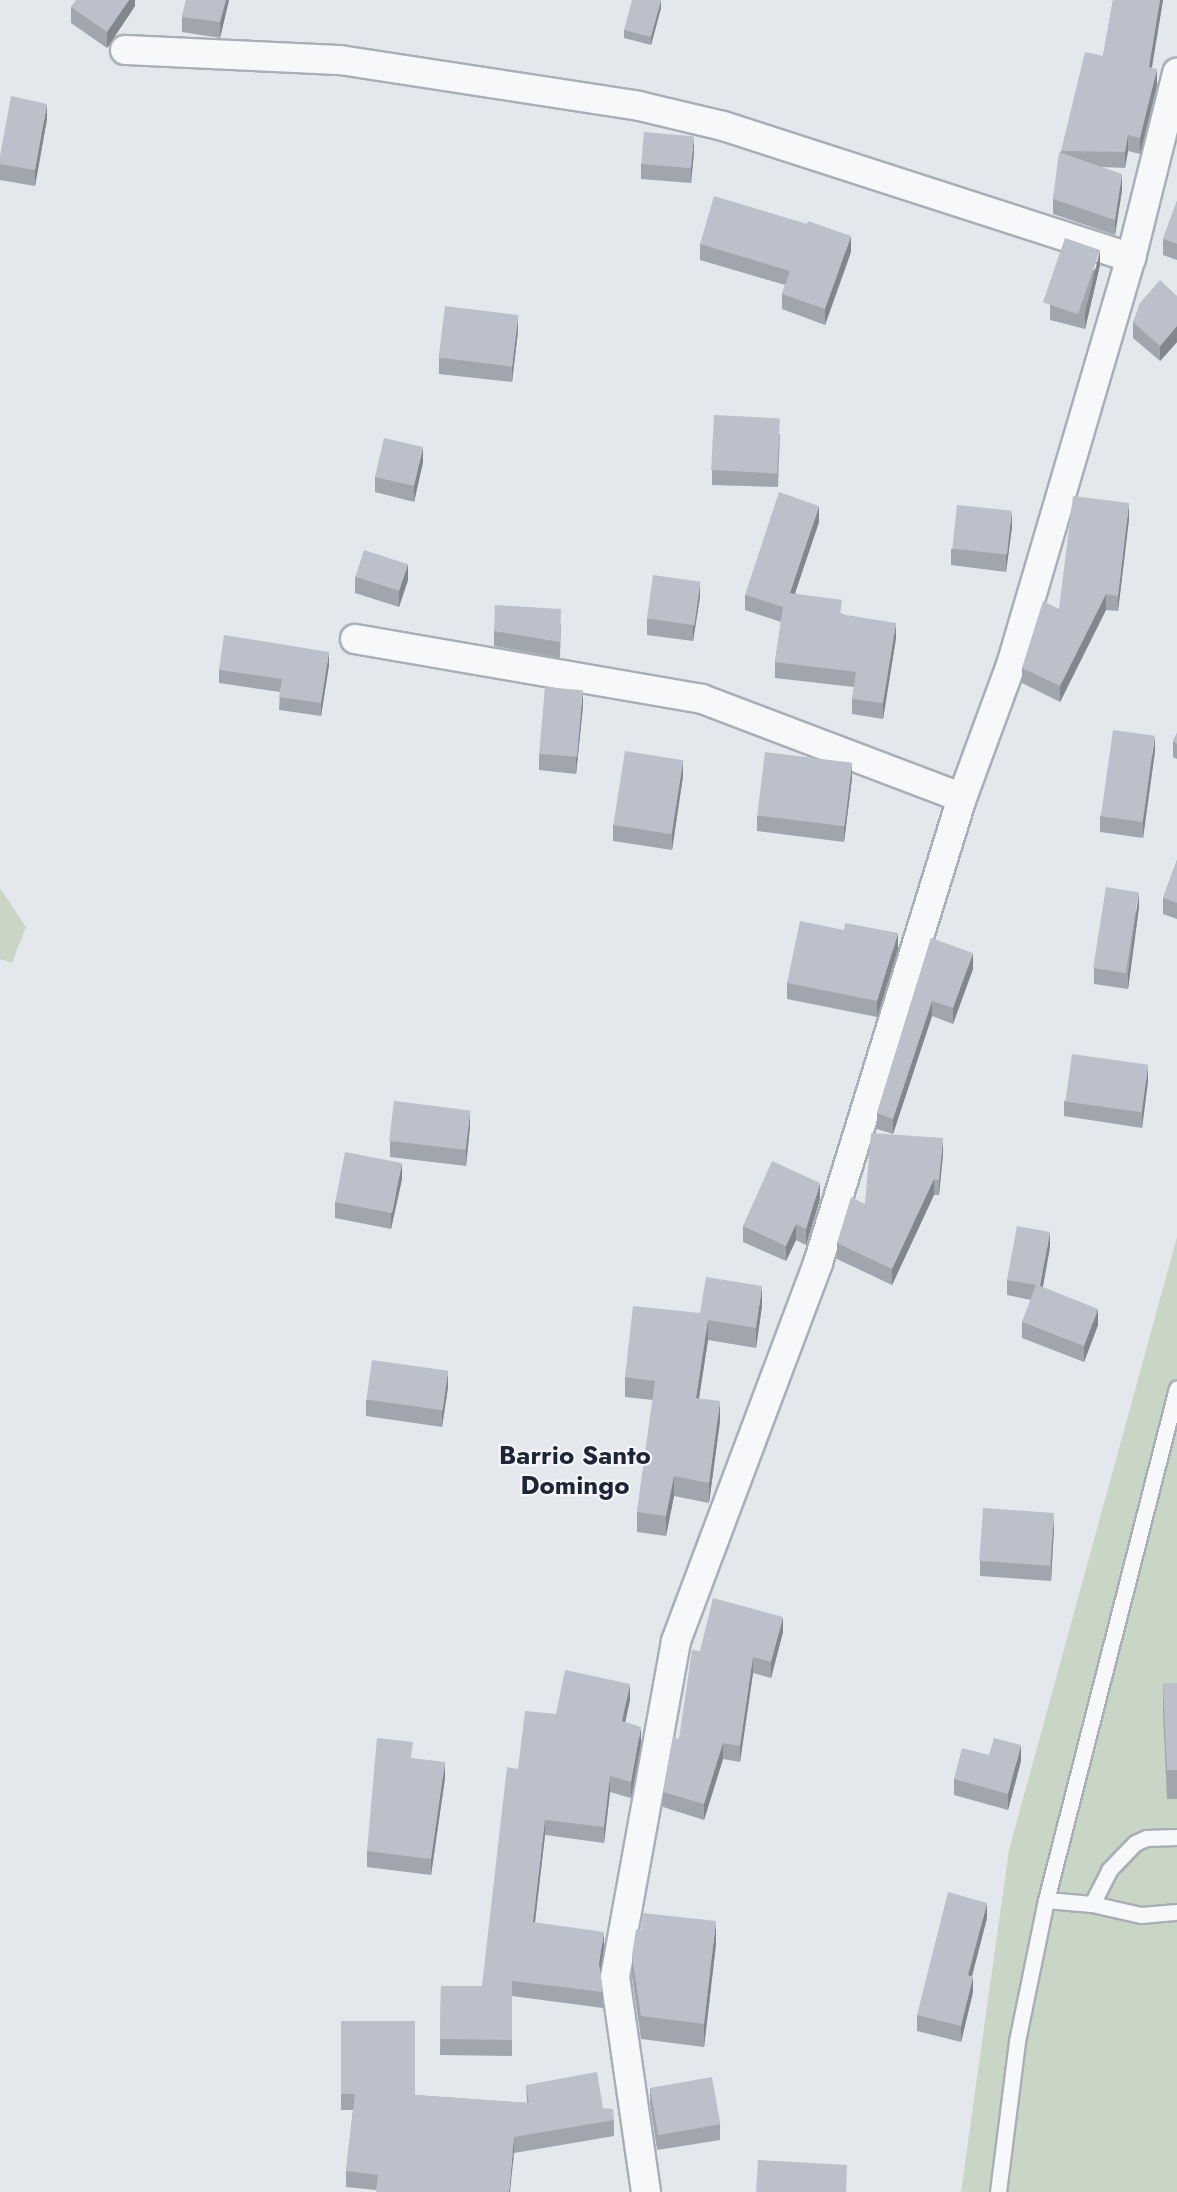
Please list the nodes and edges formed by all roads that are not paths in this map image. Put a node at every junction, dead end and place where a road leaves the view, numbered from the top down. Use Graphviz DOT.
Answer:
graph roads {
  1 [pos="125,50"];
  2 [pos="1177,73"];
  3 [pos="1131,258"];
  4 [pos="355,639"];
  5 [pos="962,798"];
  6 [pos="1177,1388"];
  7 [pos="1177,1837"];
  8 [pos="1046,1900"];
  9 [pos="1092,1904"];
  10 [pos="1177,1912"];
  11 [pos="646,2192"];
  12 [pos="998,2192"];
  1 -- 3 [label="street"];
  2 -- 3 [label="street"];
  3 -- 5 [label="street"];
  4 -- 5 [label="street"];
  5 -- 11 [label="street"];
  6 -- 8 [label="lane"];
  7 -- 9 [label="lane"];
  8 -- 9 [label="lane"];
  8 -- 12 [label="lane"];
  9 -- 10 [label="lane"];
}
